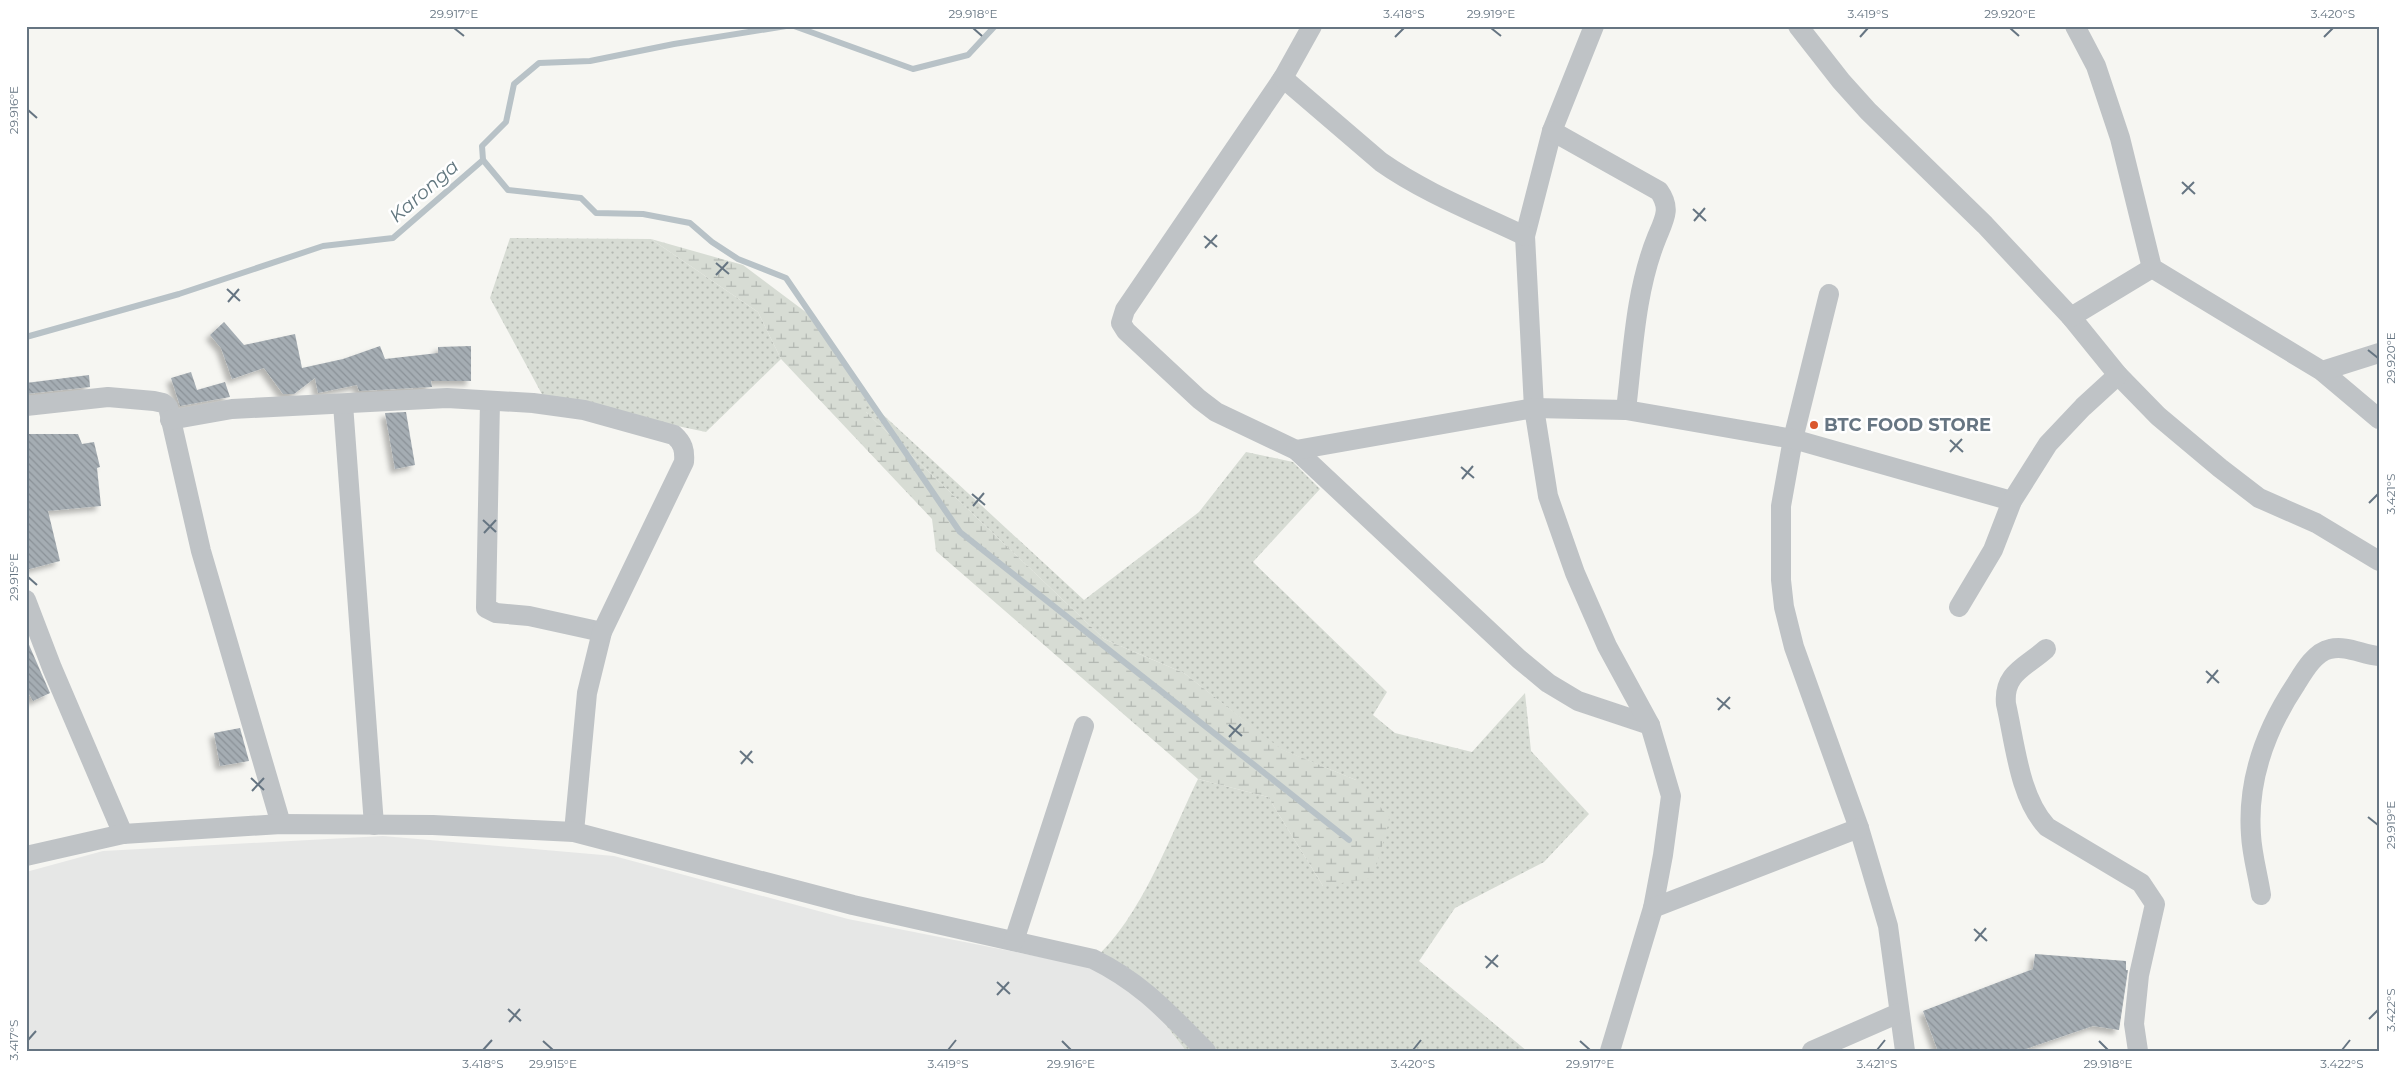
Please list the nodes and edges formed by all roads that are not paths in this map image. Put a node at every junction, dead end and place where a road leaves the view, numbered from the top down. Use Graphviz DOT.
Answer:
graph roads {
  1 [pos="1312,26"];
  2 [pos="1594,26"];
  3 [pos="1798,26"];
  4 [pos="2074,26"];
  5 [pos="1283,78"];
  6 [pos="1552,130"];
  7 [pos="1525,236"];
  8 [pos="2152,268"];
  9 [pos="1829,294"];
  10 [pos="2071,317"];
  11 [pos="2379,354"];
  12 [pos="2322,371"];
  13 [pos="2118,375"];
  14 [pos="490,401"];
  15 [pos="343,404"];
  16 [pos="26,406"];
  17 [pos="1534,408"];
  18 [pos="1626,410"];
  19 [pos="2379,419"];
  20 [pos="170,420"];
  21 [pos="1793,439"];
  22 [pos="1296,450"];
  23 [pos="2012,501"];
  24 [pos="2379,561"];
  25 [pos="26,600"];
  26 [pos="1959,607"];
  27 [pos="602,632"];
  28 [pos="2046,650"];
  29 [pos="2379,656"];
  30 [pos="1650,725"];
  31 [pos="1084,726"];
  32 [pos="281,824"];
  33 [pos="374,825"];
  34 [pos="1859,828"];
  35 [pos="574,832"];
  36 [pos="123,834"];
  37 [pos="26,856"];
  38 [pos="2261,895"];
  39 [pos="1653,908"];
  40 [pos="1014,941"];
  41 [pos="1899,1013"];
  42 [pos="1206,1051"];
  43 [pos="1610,1051"];
  44 [pos="1812,1051"];
  45 [pos="1905,1051"];
  46 [pos="2138,1051"];
  1 -- 5 [label="street"];
  2 -- 6 [label="street"];
  3 -- 10 [label="street"];
  4 -- 8 [label="street"];
  5 -- 7 [label="street"];
  5 -- 22 [label="street"];
  6 -- 7 [label="street"];
  6 -- 18 [label="street"];
  7 -- 17 [label="street"];
  8 -- 10 [label="street"];
  8 -- 12 [label="street"];
  9 -- 21 [label="street"];
  10 -- 13 [label="street"];
  11 -- 12 [label="street"];
  12 -- 19 [label="street"];
  13 -- 23 [label="street"];
  13 -- 24 [label="street"];
  14 -- 15 [label="street"];
  14 -- 27 [label="street"];
  14 -- 27 [label="street"];
  15 -- 20 [label="street"];
  15 -- 33 [label="street"];
  16 -- 20 [label="street"];
  17 -- 18 [label="street"];
  17 -- 22 [label="street"];
  17 -- 30 [label="street"];
  18 -- 21 [label="street"];
  20 -- 32 [label="street"];
  21 -- 23 [label="street"];
  21 -- 34 [label="street"];
  22 -- 30 [label="street"];
  23 -- 26 [label="street"];
  25 -- 36 [label="street"];
  27 -- 35 [label="street"];
  28 -- 46 [label="street"];
  29 -- 38 [label="street"];
  30 -- 39 [label="street"];
  31 -- 40 [label="street"];
  32 -- 33 [label="street"];
  32 -- 36 [label="street"];
  33 -- 35 [label="street"];
  34 -- 39 [label="street"];
  34 -- 41 [label="street"];
  35 -- 40 [label="street"];
  36 -- 37 [label="street"];
  39 -- 43 [label="street"];
  40 -- 42 [label="street"];
  41 -- 44 [label="street"];
  41 -- 45 [label="street"];
}
